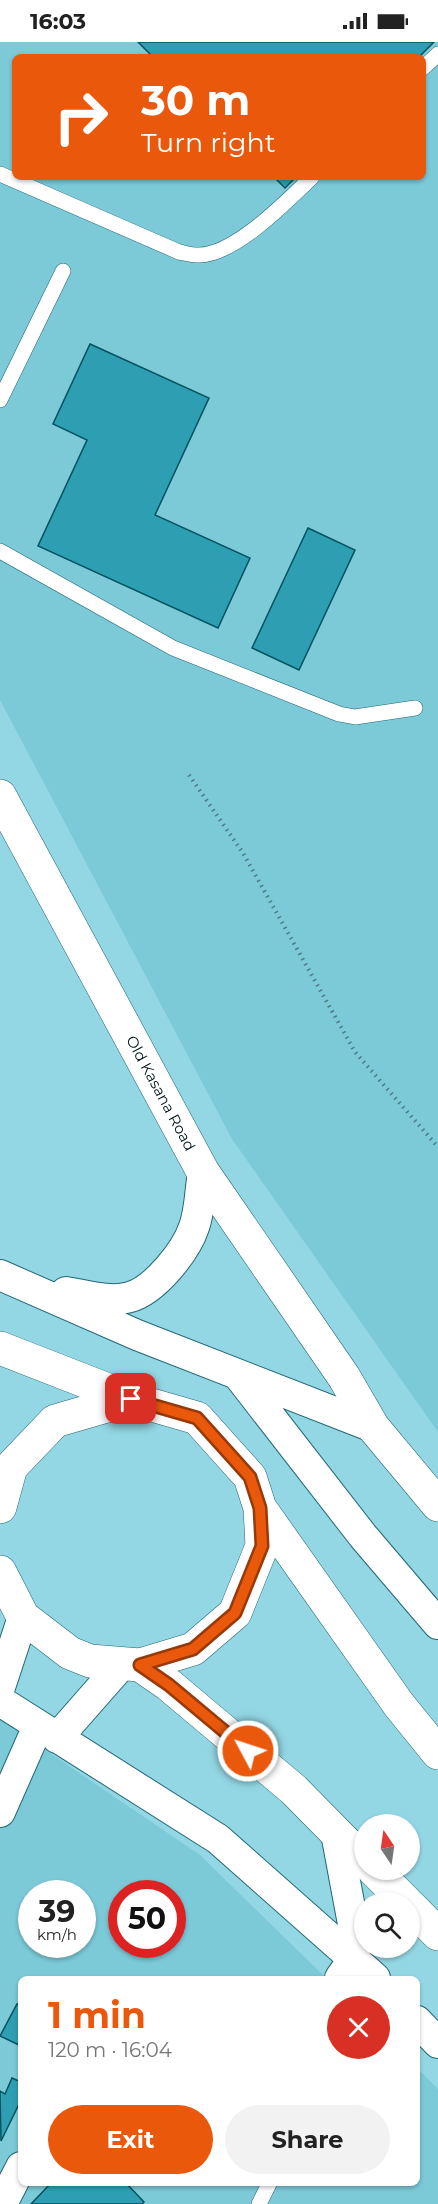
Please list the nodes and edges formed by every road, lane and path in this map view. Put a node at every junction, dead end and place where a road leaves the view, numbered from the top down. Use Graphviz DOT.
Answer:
graph roads {
  1 [pos="438,54"];
  2 [pos="426,65"];
  3 [pos="14,180"];
  4 [pos="309,180"];
  5 [pos="63,271"];
  6 [pos="0,400"];
  7 [pos="0,551"];
  8 [pos="415,708"];
  9 [pos="189,774"];
  10 [pos="0,796"];
  11 [pos="438,1147"];
  12 [pos="203,1172"];
  13 [pos="0,1275"];
  14 [pos="30,1287"];
  15 [pos="0,1348"];
  16 [pos="238,1376"];
  17 [pos="131,1399"];
  18 [pos="373,1427"];
  19 [pos="438,1506"];
  20 [pos="0,1507"];
  21 [pos="260,1508"];
  22 [pos="9,1594"];
  23 [pos="438,1624"];
  24 [pos="131,1665"];
  25 [pos="0,1687"];
  26 [pos="0,1701"];
  27 [pos="48,1732"];
  28 [pos="438,1753"];
  29 [pos="0,1812"];
  30 [pos="336,1833"];
  31 [pos="354,1851"];
  32 [pos="383,1880"];
  33 [pos="396,1892"];
  34 [pos="420,1916"];
  35 [pos="438,1934"];
  36 [pos="347,1968"];
  37 [pos="369,1976"];
  38 [pos="420,2024"];
  39 [pos="438,2043"];
  40 [pos="18,2173"];
  41 [pos="268,2186"];
  42 [pos="2,2204"];
  43 [pos="259,2204"];
  1 -- 2 [label="lane"];
  3 -- 4 [label="lane"];
  5 -- 6 [label="lane"];
  7 -- 8 [label="lane"];
  9 -- 11 [label="path"];
  10 -- 12 [label="main road, Old Kasana Road"];
  12 -- 14 [label="street"];
  12 -- 18 [label="main road, Old Kasana Road"];
  13 -- 14 [label="street"];
  14 -- 16 [label="street"];
  15 -- 17 [label="main road"];
  16 -- 18 [label="street"];
  16 -- 23 [label="street"];
  17 -- 20 [label="main road"];
  17 -- 21 [label="main road"];
  18 -- 19 [label="main road, Old Kasana Road"];
  21 -- 24 [label="main road"];
  21 -- 28 [label="main road"];
  22 -- 24 [label="main road"];
  22 -- 25 [label="street"];
  24 -- 27 [label="street"];
  24 -- 30 [label="main road"];
  26 -- 27 [label="street"];
  27 -- 29 [label="street"];
  27 -- 36 [label="street"];
  30 -- 31 [label="main road"];
  30 -- 36 [label="street"];
  32 -- 33 [label="main road"];
  34 -- 35 [label="main road"];
  36 -- 37 [label="street"];
  38 -- 39 [label="street"];
  40 -- 42 [label="street"];
  41 -- 43 [label="lane"];
}
